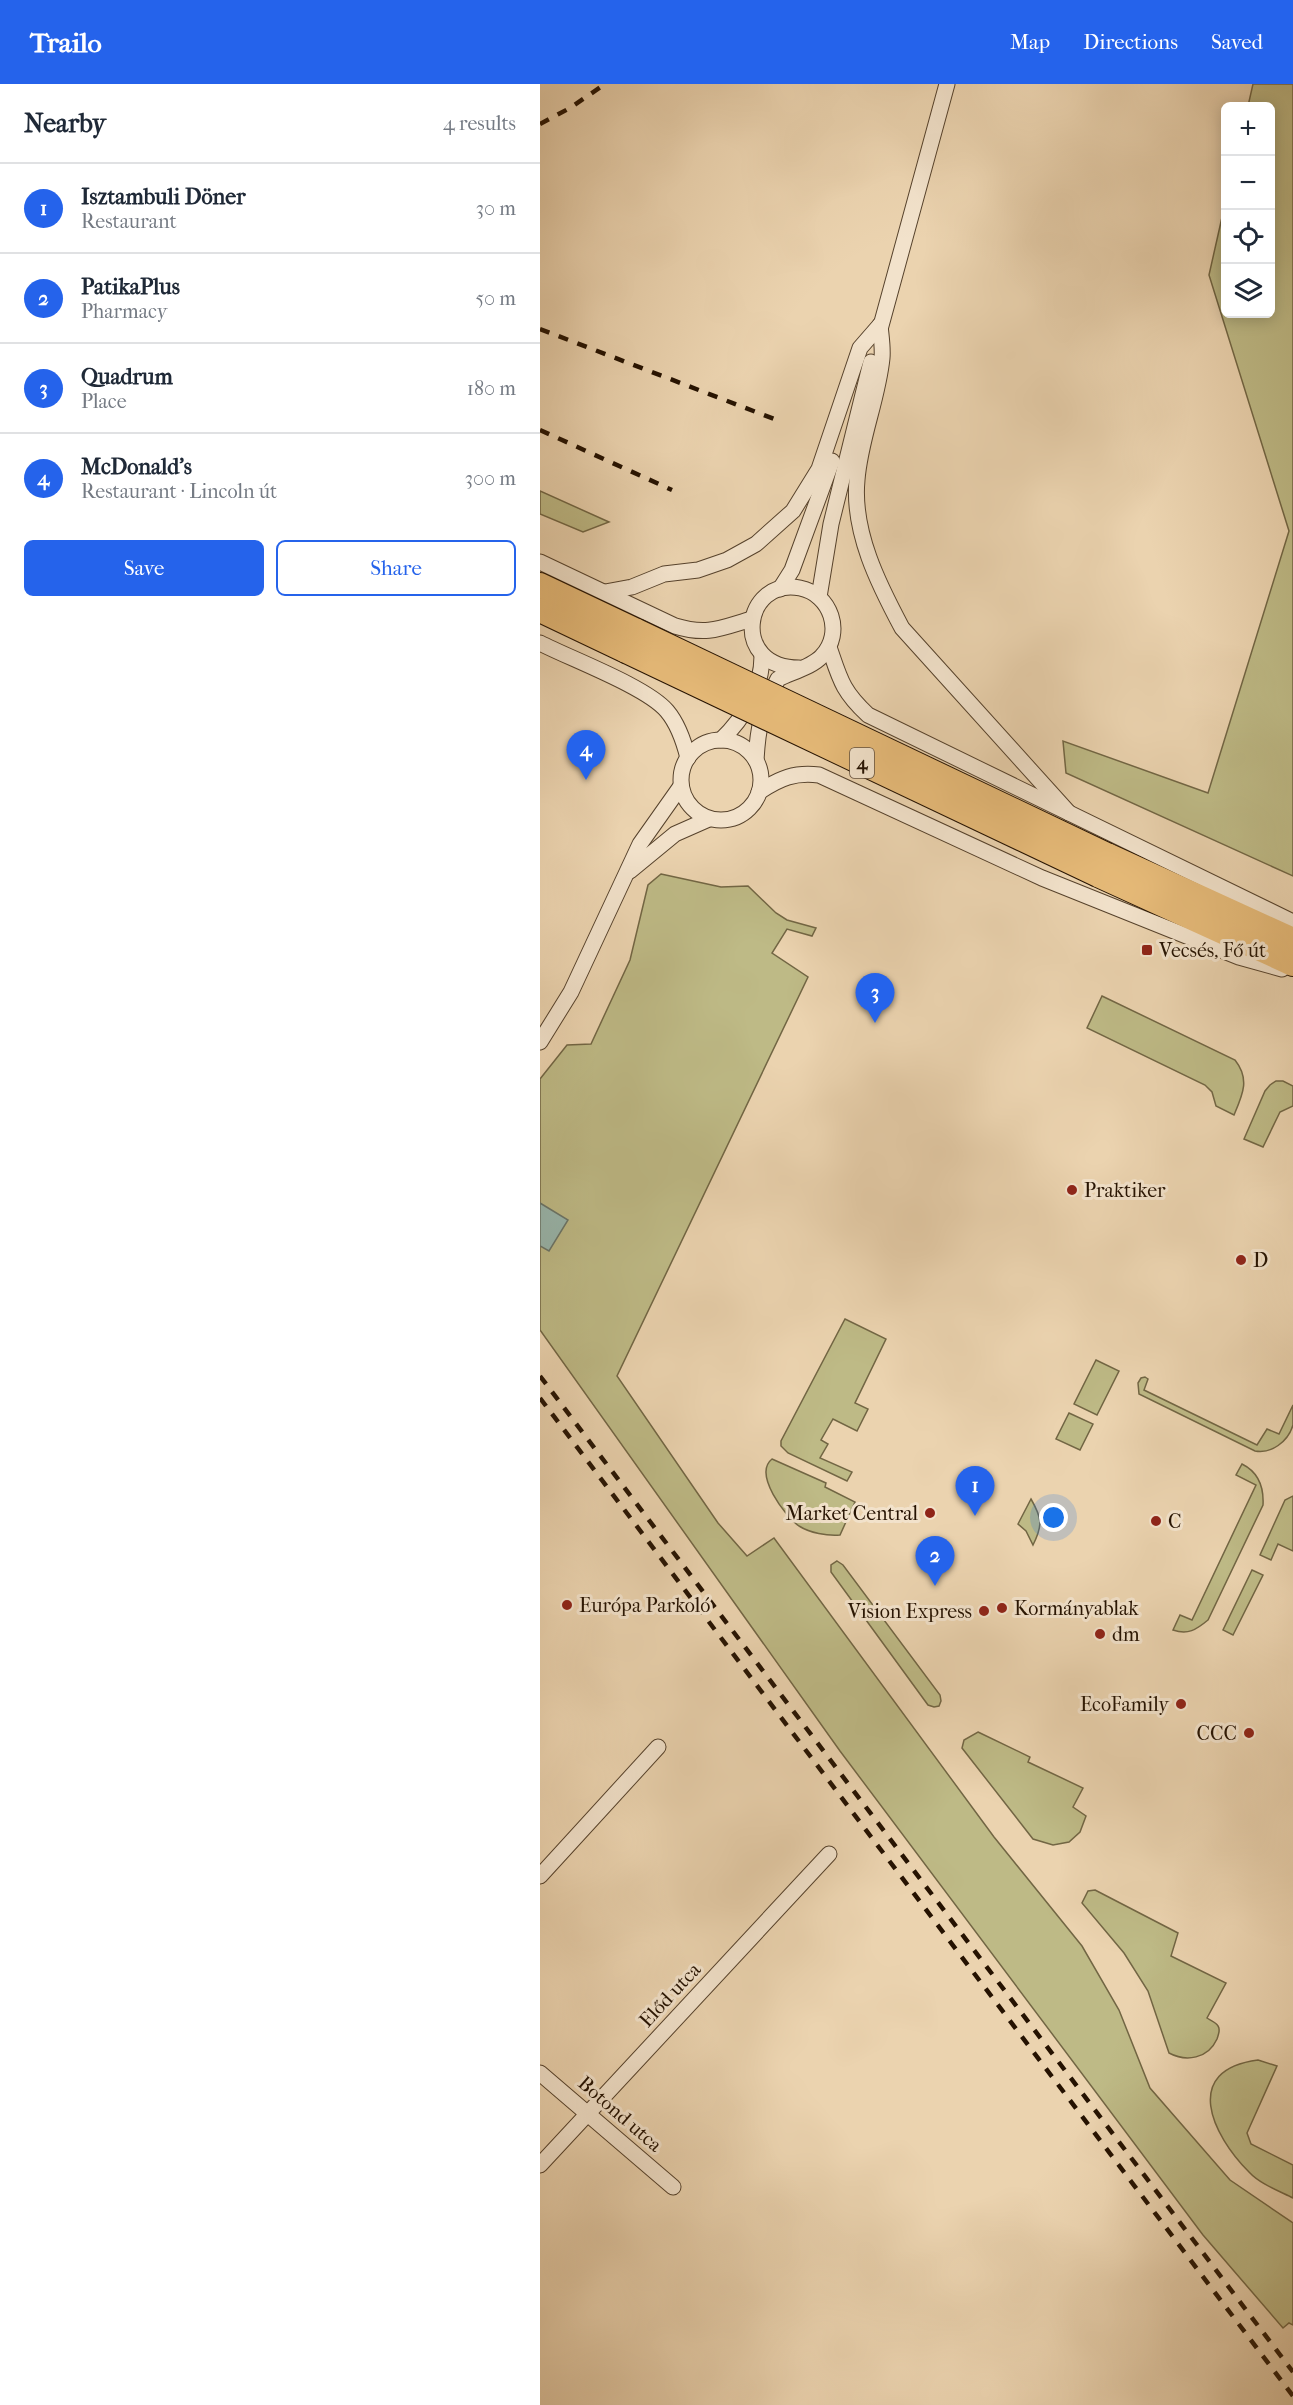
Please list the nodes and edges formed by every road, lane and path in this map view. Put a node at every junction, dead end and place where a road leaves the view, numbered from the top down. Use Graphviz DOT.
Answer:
graph roads {
  1 [pos="947,84"];
  2 [pos="880,326"];
  3 [pos="540,562"];
  4 [pos="540,585"];
  5 [pos="780,589"];
  6 [pos="605,592"];
  7 [pos="819,597"];
  8 [pos="540,610"];
  9 [pos="752,619"];
  10 [pos="631,641"];
  11 [pos="540,643"];
  12 [pos="829,647"];
  13 [pos="762,656"];
  14 [pos="799,668"];
  15 [pos="721,740"];
  16 [pos="687,758"];
  17 [pos="756,760"];
  18 [pos="681,786"];
  19 [pos="759,792"];
  20 [pos="1069,813"];
  21 [pos="709,819"];
  22 [pos="1103,865"];
  23 [pos="628,873"];
  24 [pos="1293,922"];
  25 [pos="1293,940"];
  26 [pos="1293,964"];
  27 [pos="1293,972"];
  28 [pos="540,1042"];
  29 [pos="658,1747"];
  30 [pos="829,1854"];
  31 [pos="540,1876"];
  32 [pos="540,2073"];
  33 [pos="588,2115"];
  34 [pos="540,2165"];
  35 [pos="673,2187"];
  1 -- 2 [label="street"];
  2 -- 5 [label="street"];
  2 -- 6 [label="street"];
  2 -- 7 [label="street"];
  2 -- 20 [label="street"];
  3 -- 6 [label="street"];
  4 -- 10 [label="main road, 4"];
  5 -- 7 [label="street"];
  5 -- 9 [label="street"];
  6 -- 9 [label="street"];
  7 -- 12 [label="street"];
  8 -- 10 [label="main road, 4"];
  9 -- 13 [label="street"];
  10 -- 22 [label="main road, 4, bridge"];
  11 -- 16 [label="street"];
  12 -- 14 [label="street"];
  12 -- 20 [label="street"];
  13 -- 14 [label="street"];
  13 -- 15 [label="street"];
  14 -- 17 [label="street"];
  15 -- 16 [label="street"];
  15 -- 17 [label="street"];
  16 -- 18 [label="street"];
  17 -- 19 [label="street"];
  18 -- 21 [label="street"];
  18 -- 23 [label="street"];
  19 -- 21 [label="street"];
  19 -- 27 [label="street"];
  20 -- 24 [label="street"];
  21 -- 23 [label="street"];
  22 -- 25 [label="main road, 4"];
  22 -- 26 [label="main road, 4"];
  23 -- 28 [label="street"];
  29 -- 31 [label="street"];
  30 -- 33 [label="street, Előd utca"];
  32 -- 33 [label="street, Botond utca"];
  33 -- 34 [label="street, Előd utca"];
  33 -- 35 [label="street, Botond utca"];
}
